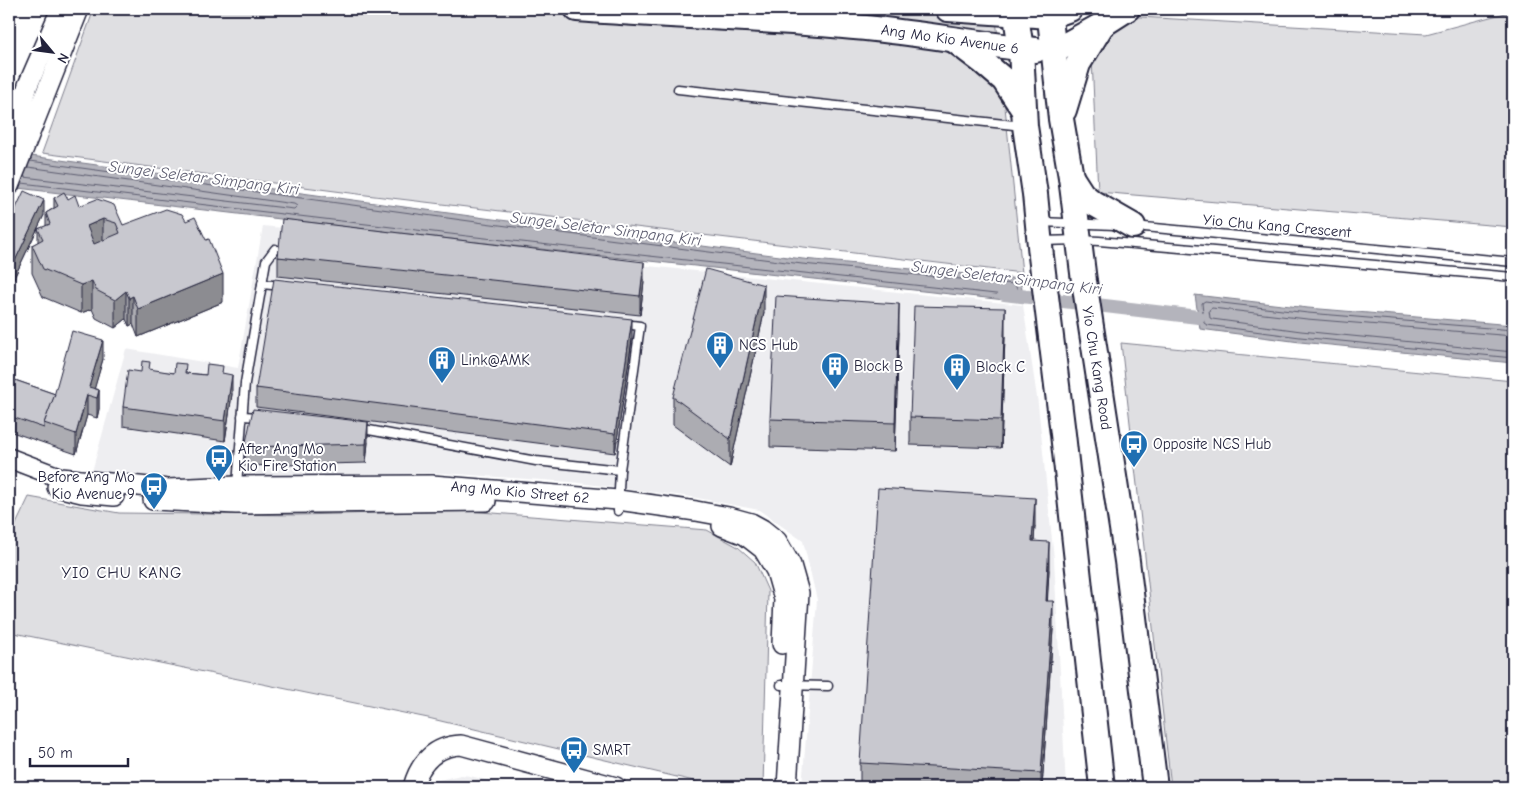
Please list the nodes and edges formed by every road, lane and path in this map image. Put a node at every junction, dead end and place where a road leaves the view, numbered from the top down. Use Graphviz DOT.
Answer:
graph roads {
  1 [pos="61,9"];
  2 [pos="79,9"];
  3 [pos="577,9"];
  4 [pos="948,9"];
  5 [pos="1127,9"];
  6 [pos="1056,11"];
  7 [pos="1016,12"];
  8 [pos="1102,26"];
  9 [pos="953,39"];
  10 [pos="1021,48"];
  11 [pos="1053,52"];
  12 [pos="678,89"];
  13 [pos="1024,118"];
  14 [pos="1061,119"];
  15 [pos="14,148"];
  16 [pos="1071,177"];
  17 [pos="9,186"];
  18 [pos="1133,226"];
  19 [pos="1039,231"];
  20 [pos="1078,232"];
  21 [pos="275,249"];
  22 [pos="1513,262"];
  23 [pos="1513,277"];
  24 [pos="262,284"];
  25 [pos="291,287"];
  26 [pos="611,322"];
  27 [pos="242,416"];
  28 [pos="270,418"];
  29 [pos="345,425"];
  30 [pos="9,464"];
  31 [pos="620,470"];
  32 [pos="236,495"];
  33 [pos="618,506"];
  34 [pos="787,685"];
  35 [pos="828,686"];
  36 [pos="413,787"];
  37 [pos="424,787"];
  38 [pos="576,787"];
  39 [pos="616,787"];
  40 [pos="775,787"];
  41 [pos="787,787"];
  42 [pos="1102,787"];
  43 [pos="1155,787"];
  1 -- 15 [label="street"];
  2 -- 15 [label="street"];
  3 -- 9 [label="main road, Ang Mo Kio Avenue 6"];
  4 -- 7 [label="main road, Ang Mo Kio Avenue 6"];
  5 -- 8 [label="main road"];
  6 -- 7 [label="main road, Ang Mo Kio Avenue 6"];
  6 -- 11 [label="main road, Yio Chu Kang Road"];
  7 -- 10 [label="main road"];
  8 -- 11 [label="main road"];
  8 -- 14 [label="main road"];
  9 -- 10 [label="main road, Ang Mo Kio Avenue 6"];
  9 -- 13 [label="main road"];
  10 -- 11 [label="main road, Ang Mo Kio Avenue 6"];
  10 -- 13 [label="main road"];
  11 -- 14 [label="main road, Yio Chu Kang Road"];
  12 -- 13 [label="lane"];
  13 -- 19 [label="main road"];
  14 -- 16 [label="main road, Yio Chu Kang Road"];
  15 -- 17 [label="street"];
  16 -- 18 [label="main road"];
  16 -- 20 [label="main road, Yio Chu Kang Road"];
  18 -- 20 [label="lane, Yio Chu Kang Crescent"];
  18 -- 22 [label="lane, Yio Chu Kang Crescent"];
  19 -- 20 [label="lane, Yio Chu Kang Crescent"];
  19 -- 20 [label="lane, Yio Chu Kang Crescent"];
  19 -- 42 [label="main road"];
  20 -- 23 [label="lane, Yio Chu Kang Crescent"];
  20 -- 43 [label="main road, Yio Chu Kang Road"];
  21 -- 24 [label="lane"];
  24 -- 25 [label="lane"];
  24 -- 27 [label="lane"];
  26 -- 31 [label="lane"];
  27 -- 28 [label="lane"];
  27 -- 32 [label="lane"];
  29 -- 31 [label="lane"];
  30 -- 32 [label="street, Ang Mo Kio Street 62"];
  31 -- 33 [label="lane"];
  32 -- 33 [label="street, Ang Mo Kio Street 62"];
  33 -- 34 [label="street, Ang Mo Kio Street 62"];
  34 -- 35 [label="lane"];
  34 -- 40 [label="street, Ang Mo Kio Street 62"];
  34 -- 41 [label="street, Ang Mo Kio Street 62"];
  36 -- 39 [label="street"];
  37 -- 38 [label="street"];
}
